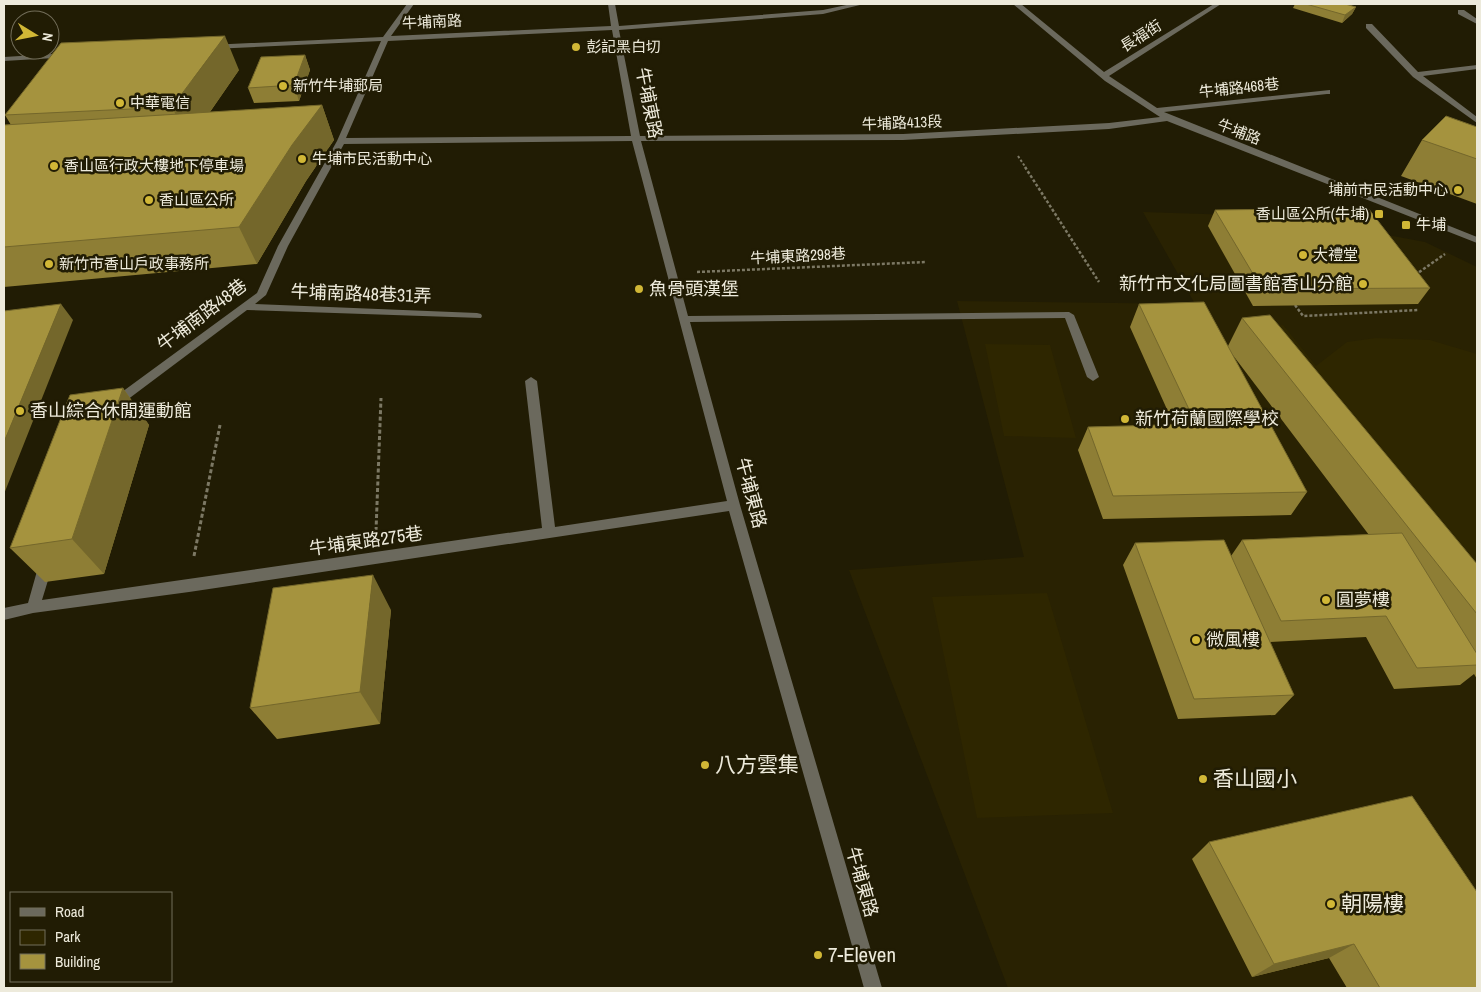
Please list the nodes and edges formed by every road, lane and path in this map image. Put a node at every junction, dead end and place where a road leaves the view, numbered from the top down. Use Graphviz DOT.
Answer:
graph roads {
  1 [pos="410,4"];
  2 [pos="612,4"];
  3 [pos="860,4"];
  4 [pos="1016,4"];
  5 [pos="1218,4"];
  6 [pos="1461,12"];
  7 [pos="1477,22"];
  8 [pos="1369,26"];
  9 [pos="616,28"];
  10 [pos="386,38"];
  11 [pos="200,48"];
  12 [pos="72,55"];
  13 [pos="4,58"];
  14 [pos="1477,67"];
  15 [pos="1416,75"];
  16 [pos="1104,76"];
  17 [pos="1327,92"];
  18 [pos="1154,111"];
  19 [pos="1168,118"];
  20 [pos="1477,120"];
  21 [pos="1003,132"];
  22 [pos="636,140"];
  23 [pos="341,141"];
  24 [pos="1474,238"];
  25 [pos="926,262"];
  26 [pos="672,273"];
  27 [pos="1411,278"];
  28 [pos="1099,282"];
  29 [pos="1295,305"];
  30 [pos="243,307"];
  31 [pos="1419,310"];
  32 [pos="477,316"];
  33 [pos="684,319"];
  34 [pos="1093,377"];
  35 [pos="531,381"];
  36 [pos="381,398"];
  37 [pos="105,413"];
  38 [pos="220,425"];
  39 [pos="734,505"];
  40 [pos="549,533"];
  41 [pos="50,550"];
  42 [pos="375,559"];
  43 [pos="188,586"];
  44 [pos="33,607"];
  45 [pos="4,614"];
  46 [pos="873,988"];
  1 -- 10 [label="street, 牛埔南路48巷"];
  2 -- 9 [label="street, 牛埔東路"];
  3 -- 9 [label="street, 牛埔南路"];
  4 -- 16 [label="street, 牛埔路"];
  5 -- 16 [label="street, 長福街"];
  6 -- 7 [label="street"];
  8 -- 15 [label="street"];
  9 -- 10 [label="street, 牛埔南路"];
  9 -- 22 [label="street, 牛埔東路"];
  10 -- 11 [label="street, 牛埔南路"];
  10 -- 23 [label="street, 牛埔南路48巷"];
  12 -- 13 [label="street"];
  14 -- 15 [label="street"];
  15 -- 20 [label="street"];
  16 -- 18 [label="street, 牛埔路"];
  17 -- 18 [label="street, 牛埔路468巷"];
  18 -- 19 [label="street, 牛埔路"];
  19 -- 21 [label="street, 牛埔路413段"];
  19 -- 24 [label="street, 牛埔路"];
  21 -- 22 [label="street, 牛埔路413段"];
  21 -- 28 [label="path"];
  22 -- 23 [label="street, 牛埔路413段"];
  22 -- 26 [label="street, 牛埔東路"];
  23 -- 30 [label="street, 牛埔南路48巷"];
  24 -- 27 [label="path"];
  25 -- 26 [label="path, 牛埔東路298巷"];
  26 -- 33 [label="street, 牛埔東路"];
  29 -- 31 [label="path"];
  30 -- 32 [label="street, 牛埔南路48巷31弄"];
  30 -- 37 [label="street, 牛埔南路48巷"];
  33 -- 34 [label="street"];
  33 -- 39 [label="street, 牛埔東路"];
  35 -- 40 [label="street"];
  36 -- 42 [label="path"];
  38 -- 43 [label="path"];
  39 -- 40 [label="street, 牛埔東路275巷"];
  39 -- 46 [label="street, 牛埔東路"];
  40 -- 42 [label="street, 牛埔東路275巷"];
  41 -- 44 [label="street"];
  42 -- 43 [label="street, 牛埔東路275巷"];
  43 -- 44 [label="street, 牛埔東路275巷"];
  44 -- 45 [label="street, 牛埔東路275巷"];
}
